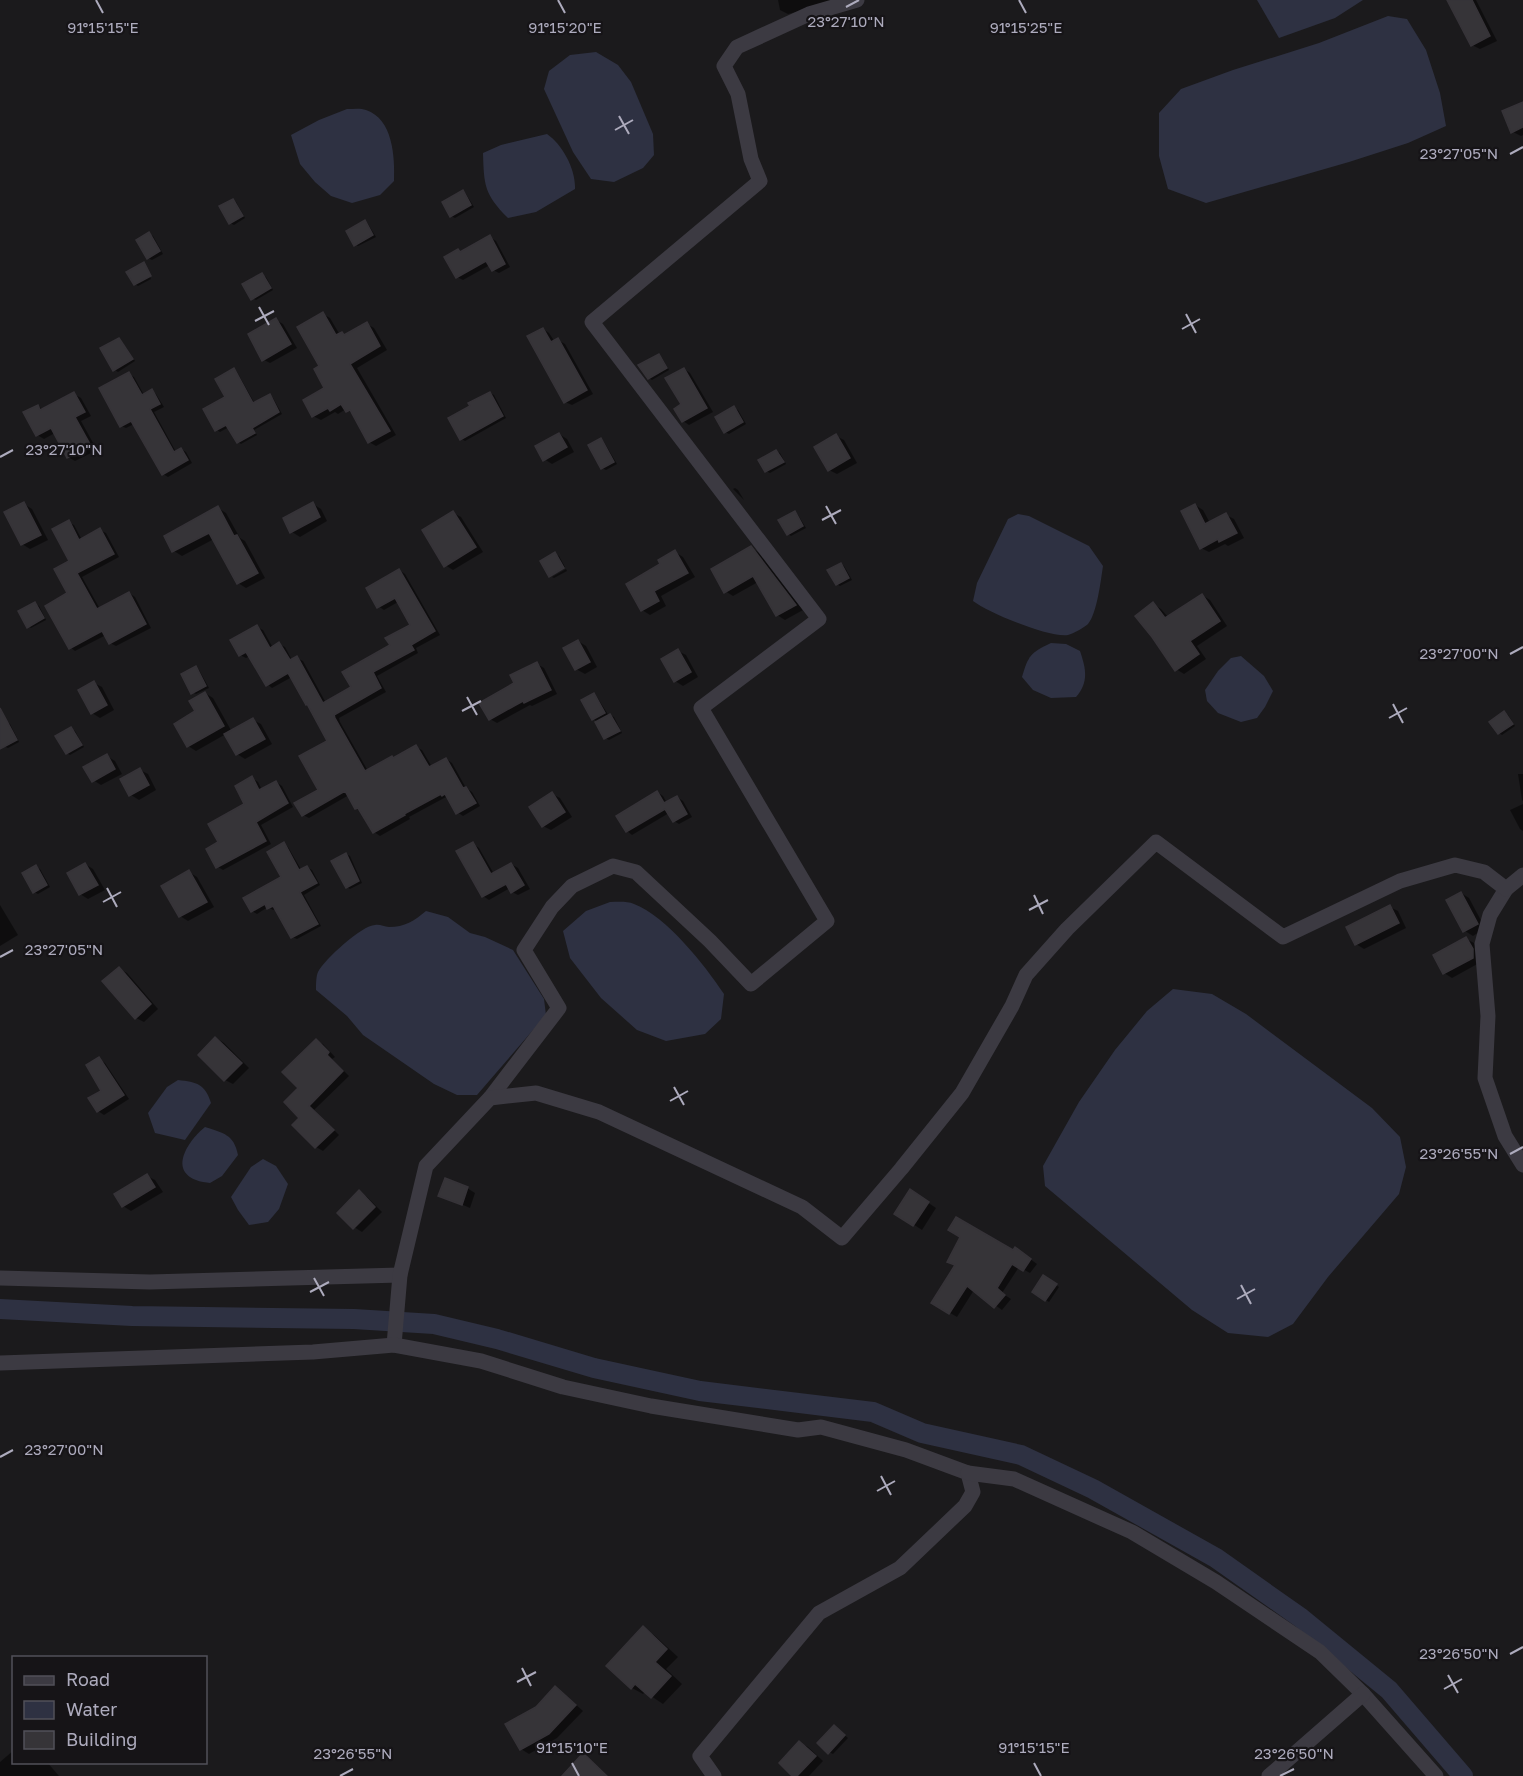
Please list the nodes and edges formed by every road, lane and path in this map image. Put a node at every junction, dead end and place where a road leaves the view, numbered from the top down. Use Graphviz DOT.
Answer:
graph roads {
  1 [pos="857,0"];
  2 [pos="1523,875"];
  3 [pos="1506,889"];
  4 [pos="490,1098"];
  5 [pos="1523,1165"];
  6 [pos="400,1275"];
  7 [pos="0,1278"];
  8 [pos="394,1346"];
  9 [pos="0,1363"];
  10 [pos="968,1473"];
  11 [pos="1363,1694"];
  12 [pos="714,1776"];
  13 [pos="1269,1776"];
  14 [pos="1436,1776"];
  1 -- 4 [label="street"];
  2 -- 3 [label="street"];
  3 -- 4 [label="street"];
  3 -- 5 [label="street"];
  4 -- 6 [label="street"];
  6 -- 7 [label="street"];
  6 -- 8 [label="street"];
  8 -- 9 [label="street"];
  8 -- 10 [label="street"];
  10 -- 11 [label="street"];
  10 -- 12 [label="street"];
  11 -- 13 [label="street"];
  11 -- 14 [label="street"];
}
